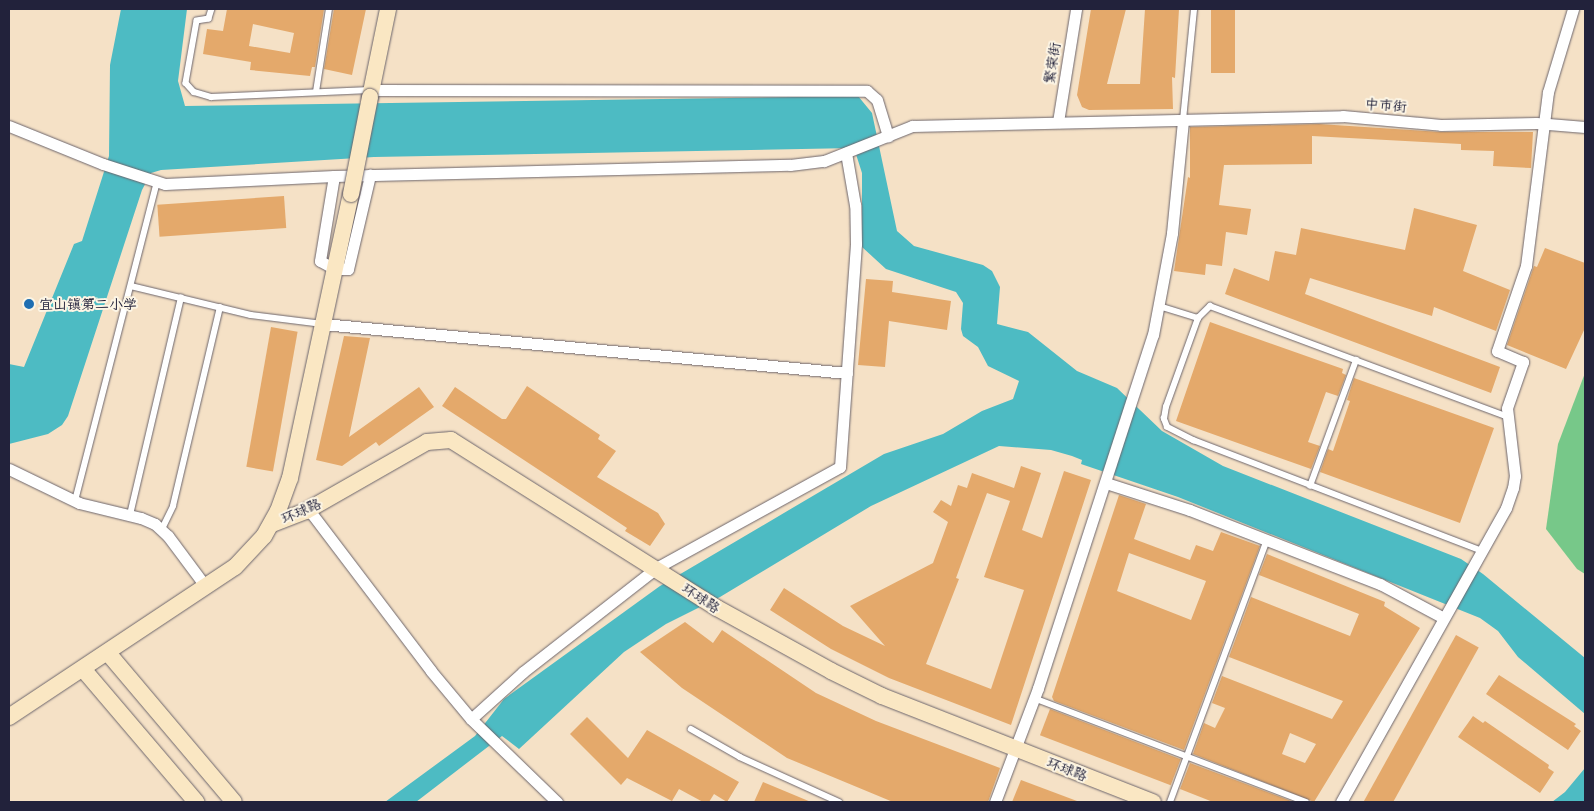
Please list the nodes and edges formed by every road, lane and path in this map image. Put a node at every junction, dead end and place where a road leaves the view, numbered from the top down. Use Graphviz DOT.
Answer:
graph roads {
  1 [pos="212,9"];
  2 [pos="329,9"];
  3 [pos="388,9"];
  4 [pos="1076,9"];
  5 [pos="1194,9"];
  6 [pos="1573,9"];
  7 [pos="316,92"];
  8 [pos="371,93"];
  9 [pos="1184,120"];
  10 [pos="1058,122"];
  11 [pos="1544,124"];
  12 [pos="9,126"];
  13 [pos="1585,127"];
  14 [pos="886,137"];
  15 [pos="849,152"];
  16 [pos="370,175"];
  17 [pos="334,176"];
  18 [pos="152,181"];
  19 [pos="335,269"];
  20 [pos="131,286"];
  21 [pos="181,298"];
  22 [pos="1159,306"];
  23 [pos="220,307"];
  24 [pos="1198,318"];
  25 [pos="323,324"];
  26 [pos="1356,360"];
  27 [pos="847,373"];
  28 [pos="1508,417"];
  29 [pos="9,469"];
  30 [pos="1107,481"];
  31 [pos="1310,486"];
  32 [pos="75,501"];
  33 [pos="309,510"];
  34 [pos="130,515"];
  35 [pos="272,524"];
  36 [pos="162,529"];
  37 [pos="1267,540"];
  38 [pos="1481,551"];
  39 [pos="659,570"];
  40 [pos="206,587"];
  41 [pos="1446,614"];
  42 [pos="108,653"];
  43 [pos="83,669"];
  44 [pos="1034,698"];
  45 [pos="9,717"];
  46 [pos="474,723"];
  47 [pos="691,729"];
  48 [pos="1016,748"];
  49 [pos="1187,757"];
  50 [pos="196,802"];
  51 [pos="234,802"];
  52 [pos="557,802"];
  53 [pos="838,802"];
  54 [pos="996,802"];
  55 [pos="1153,802"];
  56 [pos="1170,802"];
  57 [pos="1306,802"];
  58 [pos="1341,802"];
  1 -- 7 [label="lane"];
  2 -- 7 [label="lane"];
  3 -- 8 [label="street"];
  4 -- 10 [label="street, 繁荣街"];
  5 -- 9 [label="lane"];
  6 -- 11 [label="street"];
  7 -- 8 [label="lane"];
  8 -- 14 [label="street"];
  8 -- 19 [label="street, bridge"];
  9 -- 10 [label="street, 中市街"];
  9 -- 11 [label="street, 中市街"];
  9 -- 22 [label="street"];
  10 -- 14 [label="street, 中市街"];
  11 -- 13 [label="street, 中市街"];
  11 -- 28 [label="street"];
  12 -- 18 [label="street"];
  14 -- 15 [label="street, 中市街"];
  15 -- 16 [label="street, 中市街"];
  15 -- 27 [label="street"];
  16 -- 17 [label="street, 中市街"];
  16 -- 19 [label="street"];
  17 -- 18 [label="street, 中市街"];
  17 -- 19 [label="street"];
  18 -- 20 [label="lane"];
  19 -- 25 [label="street"];
  20 -- 21 [label="lane"];
  20 -- 32 [label="lane"];
  21 -- 23 [label="lane"];
  21 -- 34 [label="lane"];
  22 -- 24 [label="lane"];
  22 -- 30 [label="street"];
  23 -- 25 [label="lane"];
  23 -- 36 [label="lane"];
  24 -- 26 [label="lane"];
  24 -- 31 [label="lane"];
  25 -- 27 [label="street"];
  25 -- 35 [label="street"];
  26 -- 28 [label="lane"];
  26 -- 31 [label="lane"];
  27 -- 39 [label="street"];
  28 -- 38 [label="street"];
  29 -- 32 [label="street"];
  30 -- 37 [label="street"];
  30 -- 44 [label="street"];
  31 -- 38 [label="lane"];
  32 -- 34 [label="street"];
  33 -- 35 [label="street, 环球路"];
  33 -- 39 [label="street, 环球路"];
  33 -- 46 [label="street"];
  34 -- 36 [label="street"];
  35 -- 40 [label="street"];
  36 -- 40 [label="street"];
  37 -- 41 [label="street"];
  37 -- 49 [label="lane"];
  38 -- 41 [label="street"];
  39 -- 46 [label="street"];
  39 -- 48 [label="street, 环球路"];
  40 -- 42 [label="street"];
  41 -- 58 [label="street"];
  42 -- 43 [label="street"];
  42 -- 51 [label="street"];
  43 -- 45 [label="street"];
  43 -- 50 [label="street"];
  44 -- 48 [label="street"];
  44 -- 49 [label="lane"];
  46 -- 52 [label="street"];
  47 -- 53 [label="lane"];
  48 -- 54 [label="street"];
  48 -- 55 [label="street, 环球路"];
  49 -- 56 [label="lane"];
  49 -- 57 [label="lane"];
}
